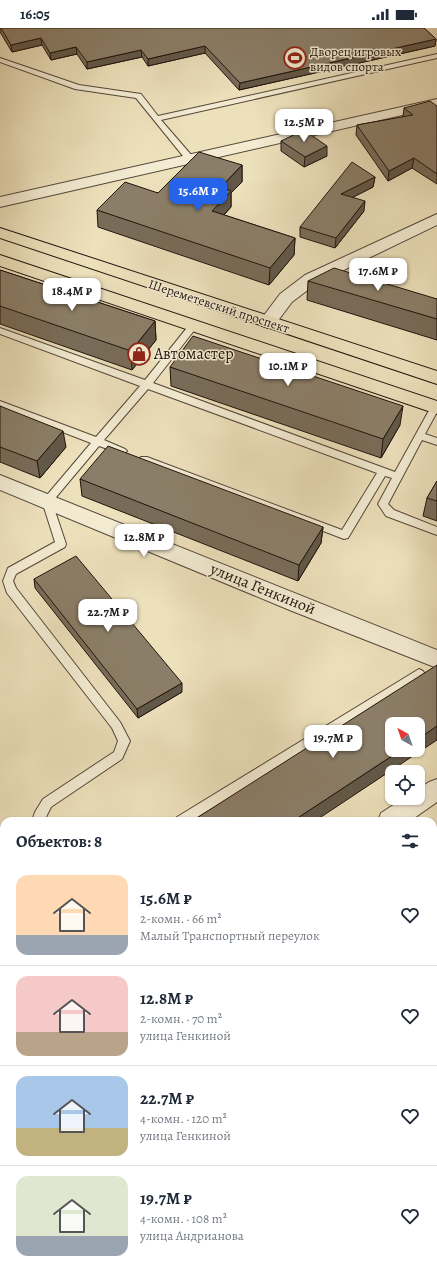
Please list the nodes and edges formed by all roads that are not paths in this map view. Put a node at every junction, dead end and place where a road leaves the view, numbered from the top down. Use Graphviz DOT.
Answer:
graph roads {
  1 [pos="437,56"];
  2 [pos="0,60"];
  3 [pos="437,103"];
  4 [pos="156,119"];
  5 [pos="190,159"];
  6 [pos="0,202"];
  7 [pos="437,219"];
  8 [pos="0,233"];
  9 [pos="0,260"];
  10 [pos="268,322"];
  11 [pos="193,326"];
  12 [pos="0,331"];
  13 [pos="251,345"];
  14 [pos="437,378"];
  15 [pos="147,384"];
  16 [pos="0,404"];
  17 [pos="436,408"];
  18 [pos="419,436"];
  19 [pos="97,442"];
  20 [pos="437,442"];
  21 [pos="383,471"];
  22 [pos="396,476"];
  23 [pos="0,482"];
  24 [pos="47,501"];
  25 [pos="437,531"];
  26 [pos="437,658"];
  27 [pos="418,674"];
  28 [pos="437,789"];
  29 [pos="39,817"];
  30 [pos="187,817"];
  31 [pos="396,817"];
  1 -- 4 [label="lane"];
  2 -- 4 [label="lane"];
  3 -- 5 [label="street"];
  4 -- 5 [label="lane"];
  5 -- 6 [label="street"];
  7 -- 10 [label="street"];
  8 -- 10 [label="main road, Шереметевский проспект"];
  9 -- 11 [label="main road, Шереметевский проспект"];
  10 -- 13 [label="main road"];
  10 -- 14 [label="main road, Шереметевский проспект"];
  11 -- 13 [label="main road, Шереметевский проспект"];
  11 -- 15 [label="lane"];
  12 -- 15 [label="lane"];
  13 -- 17 [label="main road, Шереметевский проспект"];
  15 -- 19 [label="lane"];
  15 -- 21 [label="lane"];
  16 -- 19 [label="lane"];
  17 -- 18 [label="lane"];
  18 -- 20 [label="lane"];
  18 -- 22 [label="lane"];
  19 -- 21 [label="lane"];
  19 -- 24 [label="lane"];
  21 -- 22 [label="lane"];
  22 -- 25 [label="lane"];
  23 -- 24 [label="street, улица Генкиной"];
  24 -- 26 [label="street, улица Генкиной"];
  24 -- 29 [label="lane"];
  27 -- 30 [label="lane"];
  28 -- 31 [label="street"];
}
